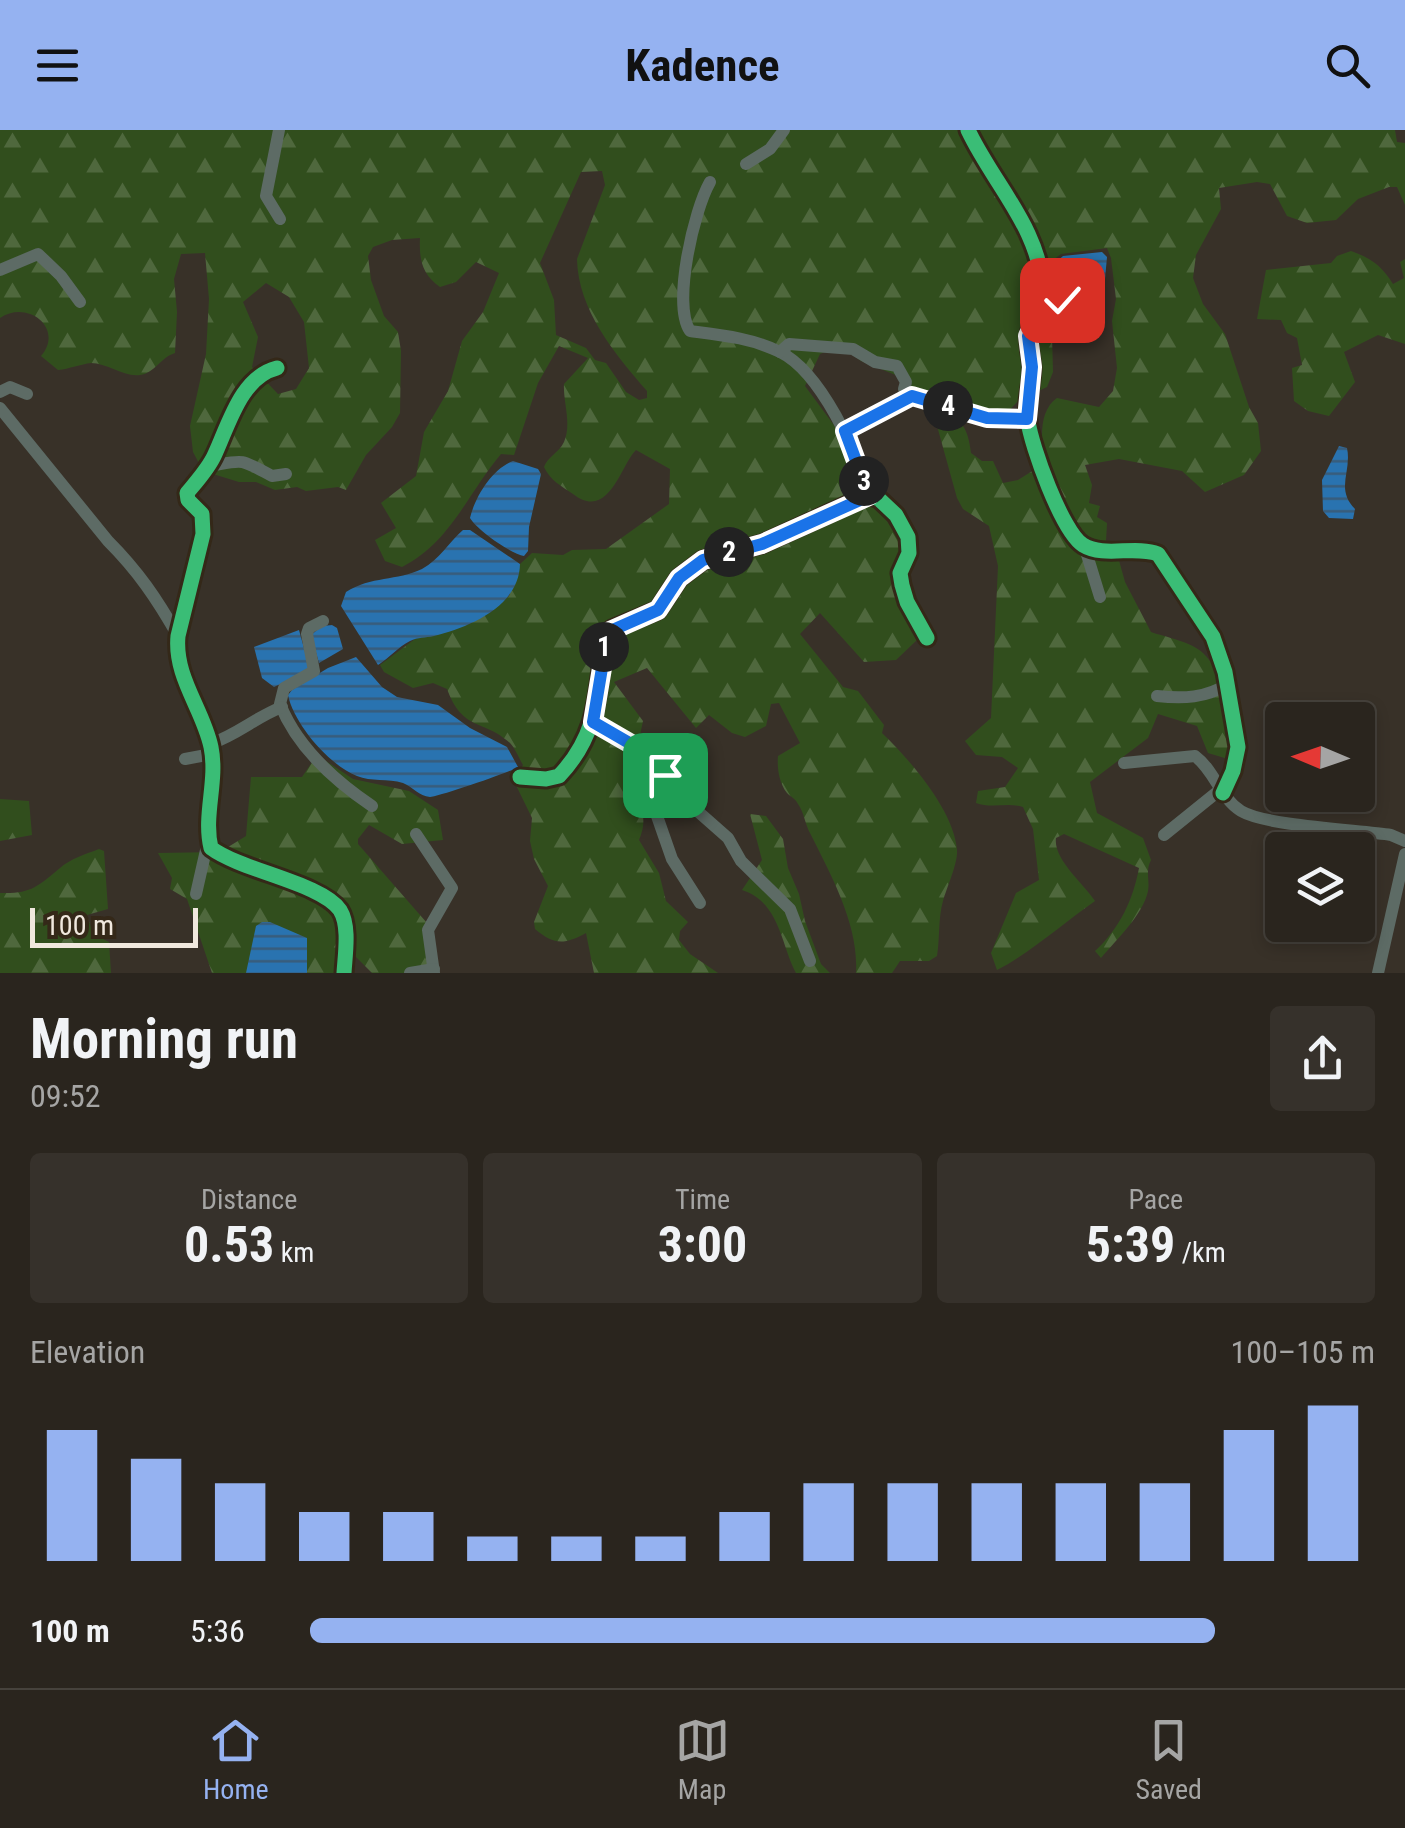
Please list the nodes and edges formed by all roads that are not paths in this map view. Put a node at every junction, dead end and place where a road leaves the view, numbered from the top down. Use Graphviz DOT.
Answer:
graph roads {
  1 [pos="279,130"];
  2 [pos="784,130"];
  3 [pos="968,130"];
  4 [pos="746,164"];
  5 [pos="710,182"];
  6 [pos="280,219"];
  7 [pos="0,270"];
  8 [pos="1066,292"];
  9 [pos="80,302"];
  10 [pos="1044,302"];
  11 [pos="780,352"];
  12 [pos="277,368"];
  13 [pos="0,392"];
  14 [pos="27,394"];
  15 [pos="907,397"];
  16 [pos="0,408"];
  17 [pos="1027,419"];
  18 [pos="845,431"];
  19 [pos="208,466"];
  20 [pos="286,474"];
  21 [pos="869,496"];
  22 [pos="1084,545"];
  23 [pos="1100,598"];
  24 [pos="323,621"];
  25 [pos="178,636"];
  26 [pos="927,638"];
  27 [pos="1228,684"];
  28 [pos="1157,696"];
  29 [pos="282,707"];
  30 [pos="593,722"];
  31 [pos="663,745"];
  32 [pos="211,749"];
  33 [pos="185,759"];
  34 [pos="657,762"];
  35 [pos="1124,763"];
  36 [pos="520,777"];
  37 [pos="668,781"];
  38 [pos="1222,791"];
  39 [pos="372,806"];
  40 [pos="416,834"];
  41 [pos="1164,835"];
  42 [pos="1405,841"];
  43 [pos="211,848"];
  44 [pos="1405,854"];
  45 [pos="196,894"];
  46 [pos="700,903"];
  47 [pos="810,961"];
  48 [pos="434,971"];
  49 [pos="344,973"];
  50 [pos="410,973"];
  51 [pos="1378,973"];
  1 -- 6 [label="street"];
  2 -- 4 [label="street"];
  3 -- 10 [label="street"];
  5 -- 11 [label="street"];
  7 -- 9 [label="street"];
  8 -- 10 [label="street"];
  10 -- 17 [label="street"];
  11 -- 15 [label="street"];
  11 -- 18 [label="street"];
  12 -- 19 [label="street"];
  13 -- 14 [label="street"];
  15 -- 17 [label="street"];
  15 -- 18 [label="street"];
  16 -- 25 [label="street"];
  17 -- 22 [label="street"];
  18 -- 21 [label="street"];
  19 -- 20 [label="street"];
  19 -- 25 [label="street"];
  21 -- 26 [label="street"];
  21 -- 30 [label="street"];
  22 -- 23 [label="street"];
  22 -- 27 [label="street"];
  24 -- 29 [label="street"];
  25 -- 32 [label="street"];
  27 -- 28 [label="street"];
  27 -- 38 [label="street"];
  29 -- 32 [label="street"];
  29 -- 39 [label="street"];
  30 -- 34 [label="street"];
  30 -- 36 [label="street"];
  31 -- 34 [label="street"];
  32 -- 33 [label="street"];
  32 -- 43 [label="street"];
  34 -- 37 [label="street"];
  35 -- 38 [label="street"];
  37 -- 46 [label="street"];
  37 -- 47 [label="street"];
  38 -- 41 [label="street"];
  38 -- 42 [label="street"];
  40 -- 48 [label="street"];
  43 -- 45 [label="street"];
  43 -- 49 [label="street"];
  44 -- 51 [label="street"];
  48 -- 50 [label="street"];
}
